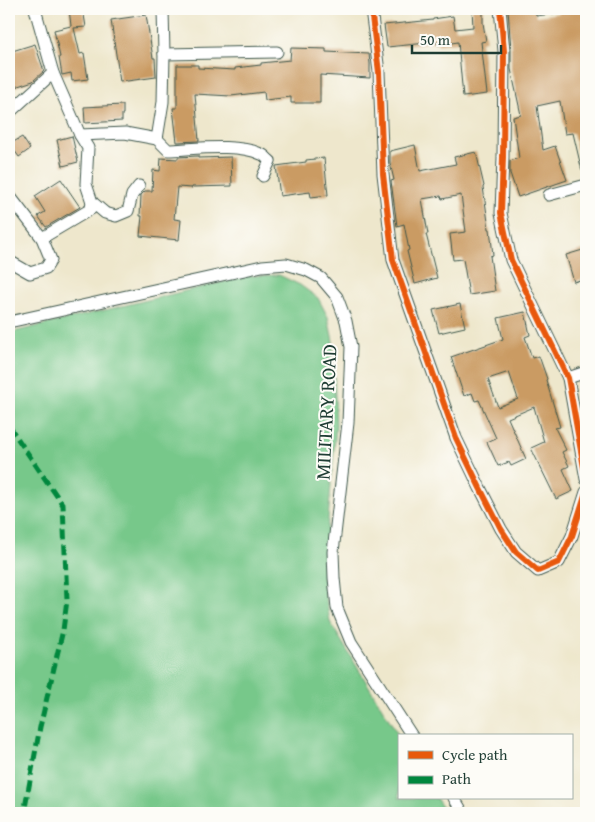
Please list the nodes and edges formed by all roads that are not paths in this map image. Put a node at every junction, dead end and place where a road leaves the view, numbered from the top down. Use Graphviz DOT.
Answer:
graph roads {
  1 [pos="36,9"];
  2 [pos="162,9"];
  3 [pos="371,9"];
  4 [pos="500,9"];
  5 [pos="277,52"];
  6 [pos="164,54"];
  7 [pos="53,73"];
  8 [pos="9,113"];
  9 [pos="80,135"];
  10 [pos="157,139"];
  11 [pos="263,176"];
  12 [pos="586,185"];
  13 [pos="139,186"];
  14 [pos="9,195"];
  15 [pos="549,195"];
  16 [pos="92,202"];
  17 [pos="42,238"];
  18 [pos="9,261"];
  19 [pos="9,322"];
  20 [pos="586,372"];
  21 [pos="568,378"];
  22 [pos="586,479"];
  23 [pos="586,492"];
  24 [pos="584,505"];
  25 [pos="411,734"];
  26 [pos="455,800"];
  27 [pos="463,813"];
  1 -- 7 [label="street"];
  2 -- 6 [label="street"];
  3 -- 24 [label="street"];
  4 -- 21 [label="street"];
  5 -- 6 [label="street"];
  6 -- 10 [label="street"];
  7 -- 8 [label="street"];
  7 -- 9 [label="street"];
  9 -- 10 [label="street"];
  9 -- 16 [label="street"];
  10 -- 11 [label="street"];
  12 -- 15 [label="street"];
  13 -- 16 [label="street"];
  14 -- 17 [label="street"];
  16 -- 17 [label="street"];
  17 -- 18 [label="street"];
  19 -- 25 [label="street, MILITARY ROAD"];
  20 -- 21 [label="street"];
  21 -- 22 [label="street"];
  23 -- 24 [label="street"];
  26 -- 27 [label="street"];
}
